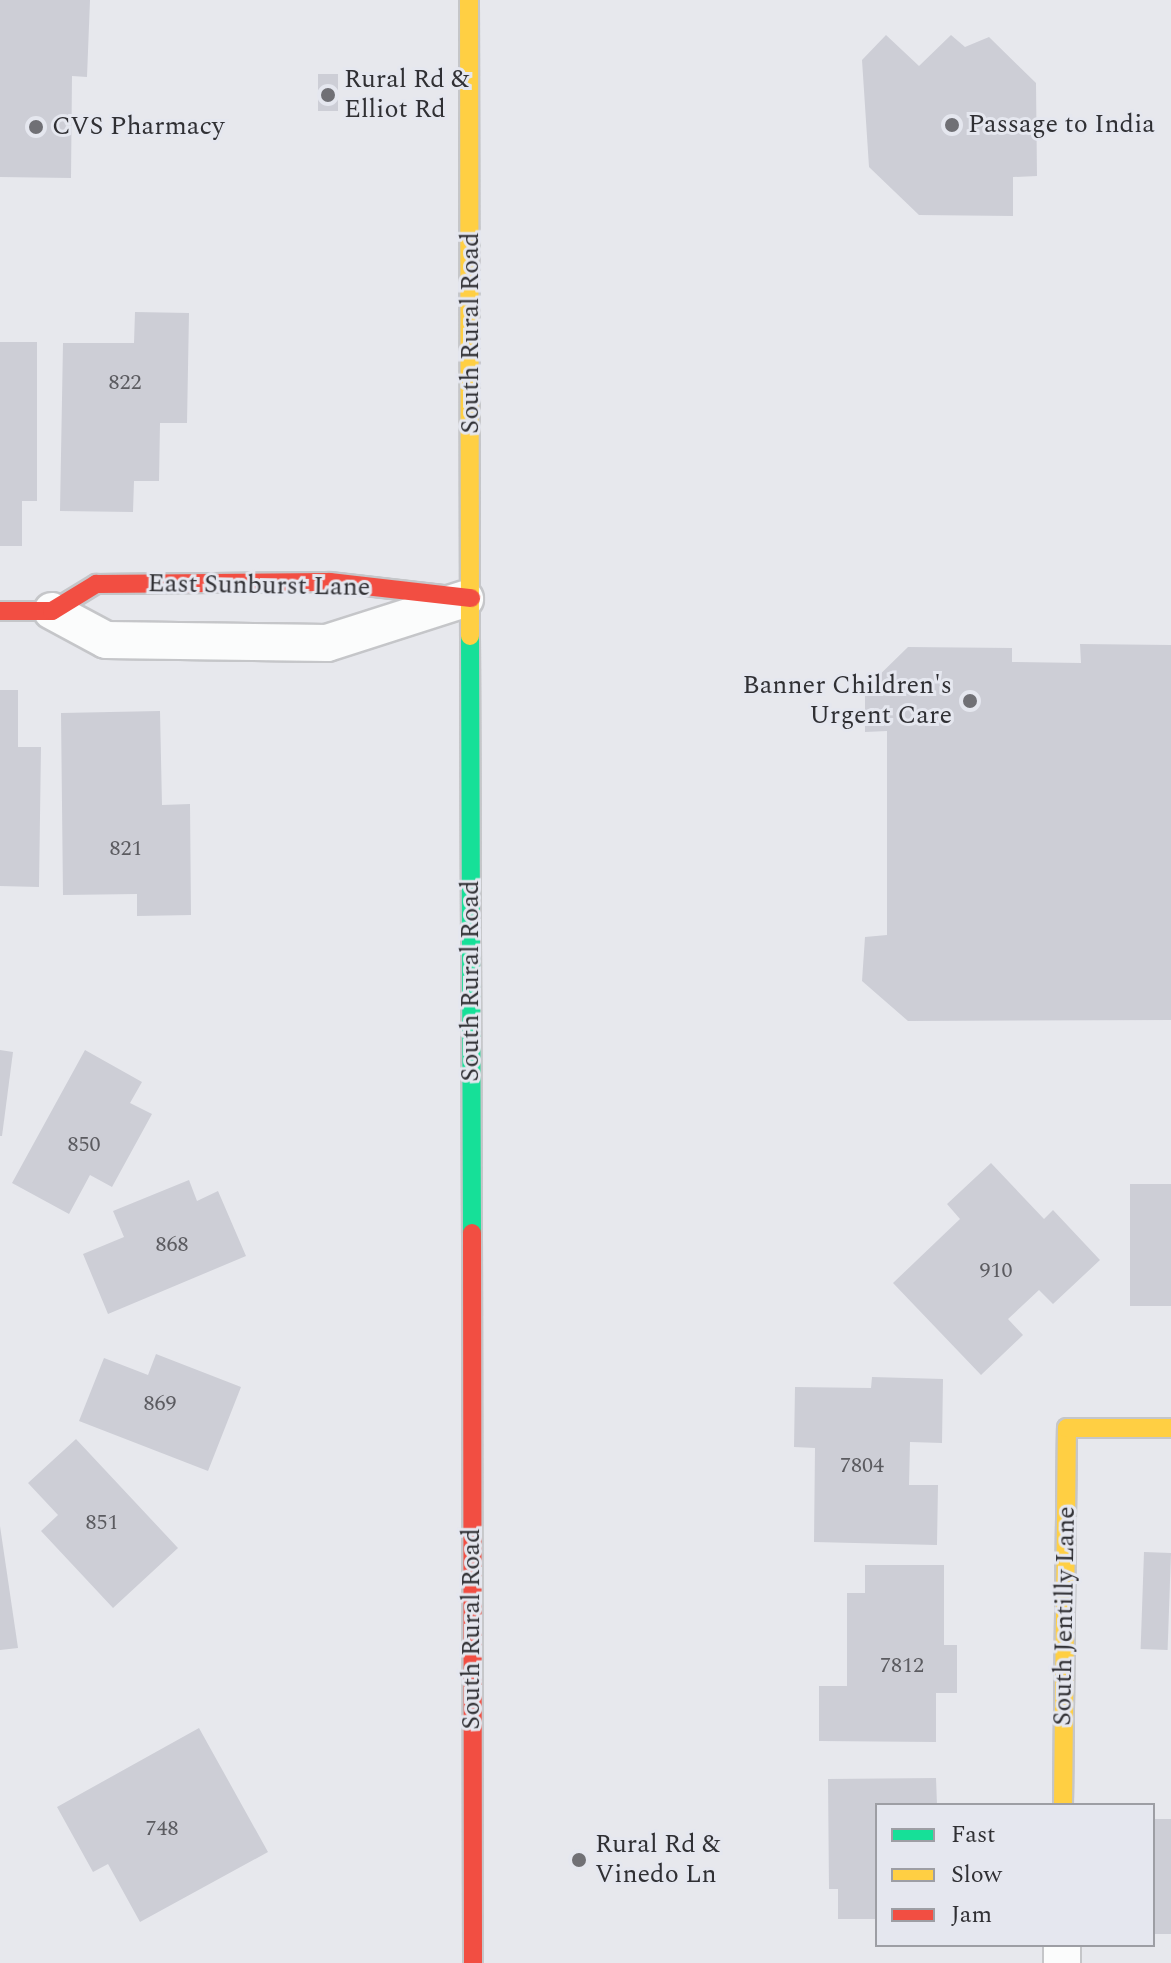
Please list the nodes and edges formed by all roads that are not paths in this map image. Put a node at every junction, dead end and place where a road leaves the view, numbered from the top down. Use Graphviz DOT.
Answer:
graph roads {
  1 [pos="469,0"];
  2 [pos="471,598"];
  3 [pos="0,611"];
  4 [pos="52,611"];
  5 [pos="1171,1428"];
  6 [pos="1063,1803"];
  7 [pos="473,1963"];
  1 -- 2 [label="main road, South Rural Road"];
  2 -- 4 [label="main road, East Sunburst Lane"];
  2 -- 4 [label="street, East Sunburst Lane"];
  2 -- 7 [label="main road, South Rural Road"];
  3 -- 4 [label="main road, East Sunburst Lane"];
  5 -- 6 [label="main road, South Jentilly Lane"];
}
